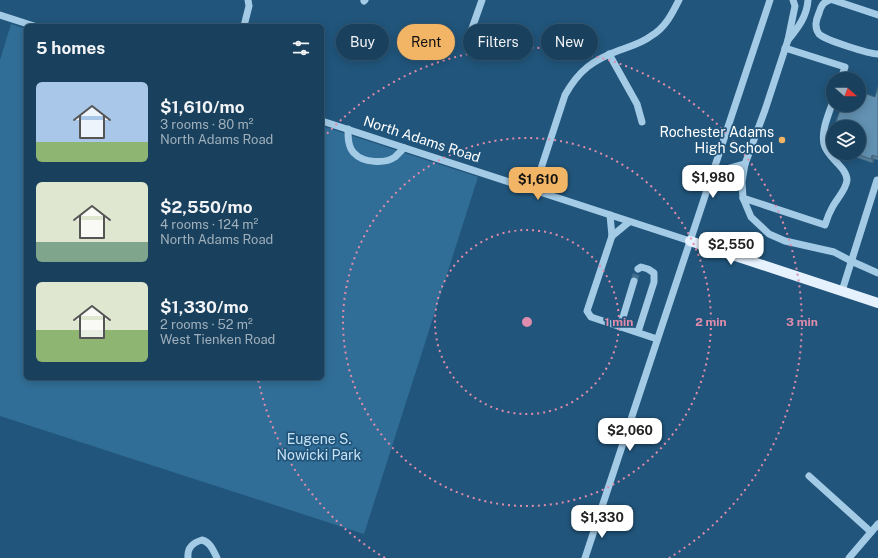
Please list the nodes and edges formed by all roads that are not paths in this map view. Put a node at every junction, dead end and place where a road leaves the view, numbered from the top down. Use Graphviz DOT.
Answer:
graph roads {
  1 [pos="248,0"];
  2 [pos="482,0"];
  3 [pos="679,0"];
  4 [pos="770,0"];
  5 [pos="793,0"];
  6 [pos="808,0"];
  7 [pos="832,0"];
  8 [pos="0,15"];
  9 [pos="878,15"];
  10 [pos="28,24"];
  11 [pos="244,24"];
  12 [pos="474,24"];
  13 [pos="788,40"];
  14 [pos="785,48"];
  15 [pos="609,54"];
  16 [pos="878,54"];
  17 [pos="844,72"];
  18 [pos="830,112"];
  19 [pos="324,122"];
  20 [pos="642,122"];
  21 [pos="348,129"];
  22 [pos="404,148"];
  23 [pos="745,164"];
  24 [pos="712,173"];
  25 [pos="878,180"];
  26 [pos="534,190"];
  27 [pos="743,198"];
  28 [pos="610,215"];
  29 [pos="629,222"];
  30 [pos="612,236"];
  31 [pos="690,241"];
  32 [pos="851,261"];
  33 [pos="638,269"];
  34 [pos="878,273"];
  35 [pos="634,281"];
  36 [pos="842,291"];
  37 [pos="878,303"];
  38 [pos="620,327"];
  39 [pos="638,332"];
  40 [pos="657,339"];
  41 [pos="809,476"];
  42 [pos="878,524"];
  43 [pos="871,532"];
  44 [pos="188,558"];
  45 [pos="217,558"];
  46 [pos="586,558"];
  47 [pos="849,558"];
  1 -- 11 [label="street"];
  2 -- 12 [label="street"];
  3 -- 15 [label="street"];
  4 -- 24 [label="street"];
  5 -- 13 [label="street"];
  6 -- 13 [label="street"];
  7 -- 9 [label="street"];
  7 -- 16 [label="street"];
  8 -- 10 [label="street"];
  13 -- 14 [label="street"];
  14 -- 17 [label="street"];
  14 -- 23 [label="street"];
  15 -- 20 [label="street"];
  15 -- 26 [label="street"];
  18 -- 27 [label="street"];
  19 -- 21 [label="street, North Adams Road"];
  21 -- 22 [label="street, North Adams Road"];
  21 -- 22 [label="street"];
  22 -- 26 [label="street, North Adams Road"];
  23 -- 24 [label="street"];
  23 -- 27 [label="street"];
  24 -- 31 [label="street"];
  25 -- 32 [label="street"];
  26 -- 28 [label="street, North Adams Road"];
  27 -- 32 [label="street"];
  28 -- 29 [label="street, North Adams Road"];
  28 -- 30 [label="street"];
  29 -- 30 [label="street"];
  29 -- 31 [label="street, North Adams Road"];
  30 -- 38 [label="street"];
  31 -- 36 [label="main road, North Adams Road"];
  31 -- 40 [label="street"];
  32 -- 34 [label="street"];
  32 -- 36 [label="street"];
  33 -- 39 [label="street"];
  35 -- 38 [label="street"];
  36 -- 37 [label="main road, North Adams Road"];
  38 -- 39 [label="street"];
  39 -- 40 [label="street"];
  40 -- 46 [label="street"];
  41 -- 43 [label="street"];
  42 -- 43 [label="street"];
  43 -- 47 [label="street"];
  44 -- 45 [label="street"];
}
